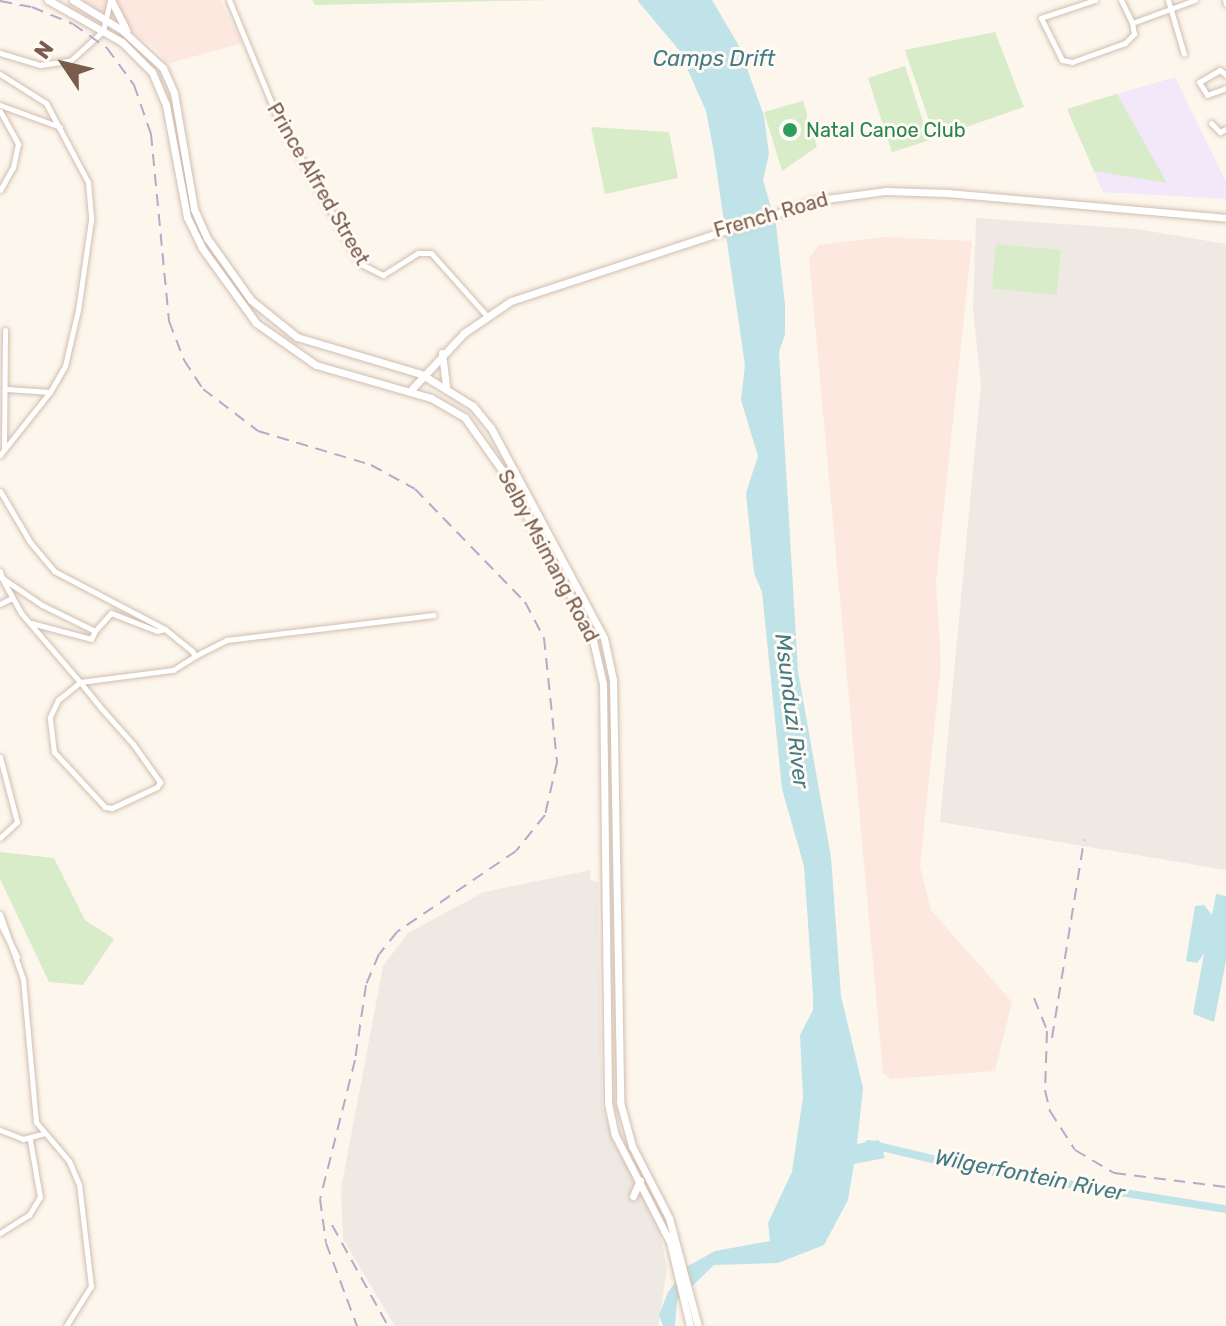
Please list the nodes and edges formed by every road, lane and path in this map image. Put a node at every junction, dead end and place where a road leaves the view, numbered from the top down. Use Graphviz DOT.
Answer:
graph roads {
  1 [pos="48,0"];
  2 [pos="73,0"];
  3 [pos="229,0"];
  4 [pos="1095,0"];
  5 [pos="1121,0"];
  6 [pos="1168,0"];
  7 [pos="1195,0"];
  8 [pos="110,1"];
  9 [pos="1171,9"];
  10 [pos="94,12"];
  11 [pos="109,21"];
  12 [pos="1132,23"];
  13 [pos="103,31"];
  14 [pos="130,37"];
  15 [pos="0,53"];
  16 [pos="1184,54"];
  17 [pos="0,74"];
  18 [pos="1226,75"];
  19 [pos="1226,88"];
  20 [pos="0,108"];
  21 [pos="1211,123"];
  22 [pos="61,128"];
  23 [pos="1226,129"];
  24 [pos="0,190"];
  25 [pos="1226,218"];
  26 [pos="486,315"];
  27 [pos="5,330"];
  28 [pos="442,353"];
  29 [pos="2,361"];
  30 [pos="421,374"];
  31 [pos="447,387"];
  32 [pos="7,389"];
  33 [pos="410,391"];
  34 [pos="50,392"];
  35 [pos="2,452"];
  36 [pos="0,491"];
  37 [pos="0,571"];
  38 [pos="2,578"];
  39 [pos="12,598"];
  40 [pos="0,604"];
  41 [pos="433,615"];
  42 [pos="29,622"];
  43 [pos="165,629"];
  44 [pos="95,631"];
  45 [pos="195,656"];
  46 [pos="80,682"];
  47 [pos="0,757"];
  48 [pos="0,838"];
  49 [pos="0,914"];
  50 [pos="0,923"];
  51 [pos="18,957"];
  52 [pos="0,1130"];
  53 [pos="42,1134"];
  54 [pos="30,1140"];
  55 [pos="640,1180"];
  56 [pos="654,1186"];
  57 [pos="633,1196"];
  58 [pos="657,1213"];
  59 [pos="0,1233"];
  60 [pos="679,1263"];
  61 [pos="687,1297"];
  62 [pos="66,1326"];
  63 [pos="690,1326"];
  64 [pos="698,1326"];
  1 -- 13 [label="main road, Selby Msimang Road"];
  2 -- 10 [label="main road, Selby Msimang Road"];
  3 -- 26 [label="street, Prince Alfred Street"];
  4 -- 12 [label="street"];
  5 -- 12 [label="street"];
  6 -- 9 [label="street"];
  7 -- 9 [label="street"];
  8 -- 10 [label="main road"];
  8 -- 11 [label="street"];
  8 -- 14 [label="main road"];
  9 -- 12 [label="street"];
  9 -- 16 [label="street"];
  10 -- 11 [label="main road, Selby Msimang Road"];
  11 -- 13 [label="street"];
  11 -- 14 [label="main road, Selby Msimang Road"];
  13 -- 15 [label="street"];
  13 -- 33 [label="main road, Selby Msimang Road"];
  14 -- 30 [label="main road, Selby Msimang Road"];
  17 -- 22 [label="street"];
  18 -- 19 [label="street"];
  20 -- 22 [label="street"];
  20 -- 24 [label="street"];
  21 -- 23 [label="street"];
  22 -- 34 [label="street"];
  25 -- 26 [label="main road, French Road"];
  26 -- 28 [label="main road, French Road"];
  27 -- 29 [label="street"];
  28 -- 30 [label="main road, French Road"];
  28 -- 31 [label="main road"];
  29 -- 32 [label="street"];
  30 -- 31 [label="main road, Selby Msimang Road"];
  30 -- 33 [label="main road, French Road"];
  31 -- 56 [label="main road, Selby Msimang Road"];
  32 -- 34 [label="street"];
  32 -- 35 [label="street"];
  33 -- 55 [label="main road, Selby Msimang Road"];
  34 -- 35 [label="street"];
  36 -- 43 [label="street"];
  37 -- 38 [label="street"];
  38 -- 39 [label="street"];
  38 -- 44 [label="street"];
  39 -- 40 [label="street"];
  39 -- 42 [label="street"];
  41 -- 45 [label="street"];
  42 -- 44 [label="street"];
  42 -- 46 [label="street"];
  43 -- 44 [label="street"];
  43 -- 45 [label="street"];
  45 -- 46 [label="street"];
  46 -- 46 [label="street"];
  47 -- 48 [label="street"];
  49 -- 51 [label="street"];
  50 -- 51 [label="street"];
  51 -- 53 [label="street"];
  52 -- 54 [label="street"];
  53 -- 54 [label="street"];
  53 -- 62 [label="street"];
  54 -- 59 [label="street"];
  55 -- 57 [label="main road"];
  55 -- 58 [label="main road, Selby Msimang Road"];
  56 -- 58 [label="main road"];
  56 -- 60 [label="main road, Selby Msimang Road"];
  58 -- 60 [label="main road, Selby Msimang Road"];
  60 -- 61 [label="main road, Selby Msimang Road"];
  61 -- 63 [label="main road, Selby Msimang Road"];
  61 -- 64 [label="main road, Selby Msimang Road"];
}
